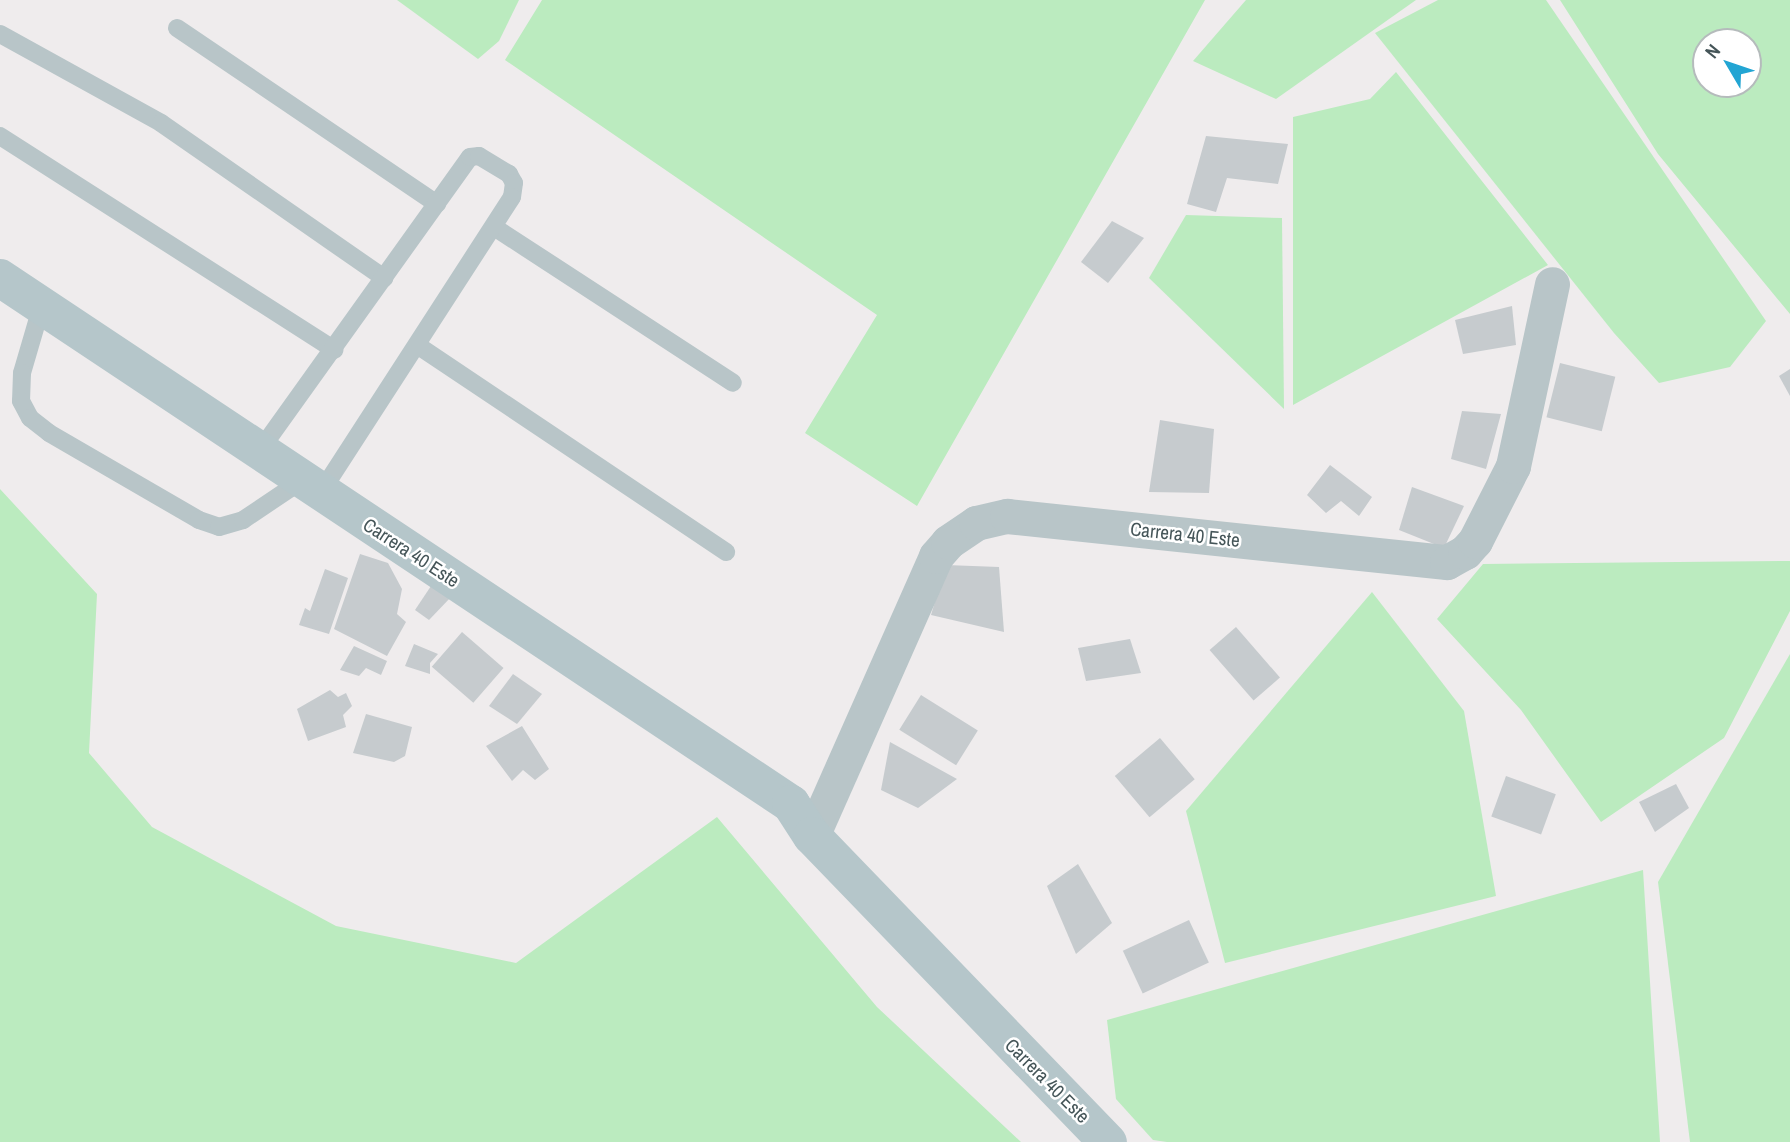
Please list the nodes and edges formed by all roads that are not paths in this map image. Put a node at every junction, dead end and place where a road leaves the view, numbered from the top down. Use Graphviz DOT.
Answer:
graph roads {
  1 [pos="177,28"];
  2 [pos="0,34"];
  3 [pos="0,136"];
  4 [pos="437,204"];
  5 [pos="494,226"];
  6 [pos="0,278"];
  7 [pos="384,278"];
  8 [pos="1552,284"];
  9 [pos="41,308"];
  10 [pos="416,345"];
  11 [pos="334,349"];
  12 [pos="733,383"];
  13 [pos="258,453"];
  14 [pos="311,487"];
  15 [pos="726,552"];
  16 [pos="812,836"];
  17 [pos="1108,1142"];
  1 -- 4 [label="lane"];
  2 -- 7 [label="lane"];
  3 -- 11 [label="lane"];
  4 -- 5 [label="lane"];
  4 -- 7 [label="lane"];
  5 -- 10 [label="lane"];
  5 -- 12 [label="lane"];
  6 -- 9 [label="street, Carrera 40 Este"];
  7 -- 11 [label="lane"];
  8 -- 16 [label="street, Carrera 40 Este"];
  9 -- 13 [label="street, Carrera 40 Este"];
  9 -- 14 [label="lane"];
  10 -- 14 [label="lane"];
  10 -- 15 [label="lane"];
  11 -- 13 [label="lane"];
  13 -- 14 [label="street, Carrera 40 Este"];
  14 -- 16 [label="street, Carrera 40 Este"];
  16 -- 17 [label="street, Carrera 40 Este"];
}
